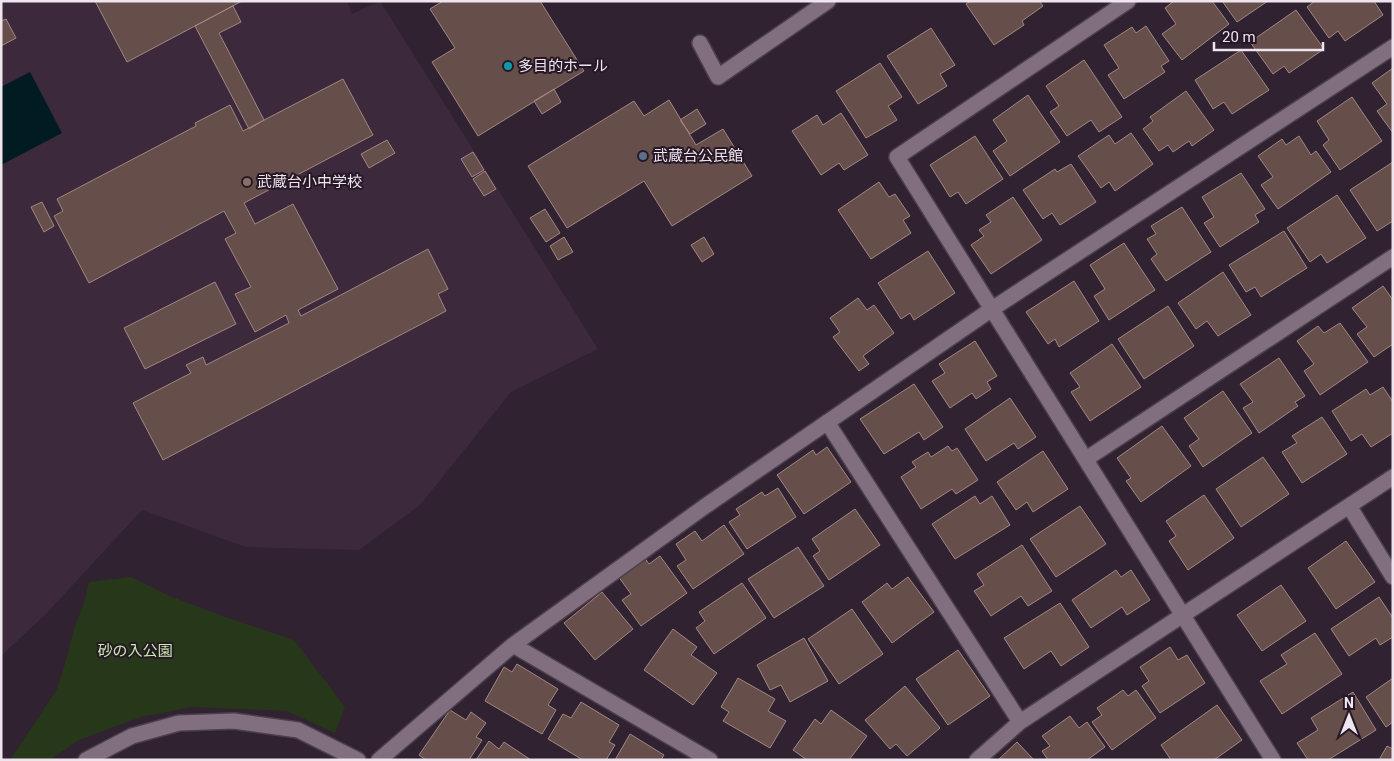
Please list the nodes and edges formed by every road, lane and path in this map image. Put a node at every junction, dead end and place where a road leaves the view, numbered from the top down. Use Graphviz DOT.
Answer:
graph roads {
  1 [pos="828,1"];
  2 [pos="1128,1"];
  3 [pos="700,44"];
  4 [pos="1393,47"];
  5 [pos="1393,257"];
  6 [pos="992,309"];
  7 [pos="827,422"];
  8 [pos="1086,459"];
  9 [pos="1393,477"];
  10 [pos="1349,506"];
  11 [pos="1393,577"];
  12 [pos="1184,615"];
  13 [pos="513,645"];
  14 [pos="1020,722"];
  15 [pos="86,760"];
  16 [pos="358,760"];
  17 [pos="379,760"];
  18 [pos="710,760"];
  19 [pos="977,760"];
  20 [pos="1273,760"];
  1 -- 3 [label="street"];
  2 -- 6 [label="street"];
  4 -- 6 [label="street"];
  5 -- 8 [label="street"];
  6 -- 7 [label="street"];
  6 -- 8 [label="street"];
  7 -- 13 [label="street"];
  7 -- 14 [label="street"];
  8 -- 12 [label="street"];
  9 -- 10 [label="street"];
  10 -- 11 [label="street"];
  10 -- 12 [label="street"];
  12 -- 14 [label="street"];
  12 -- 20 [label="street"];
  13 -- 17 [label="street"];
  13 -- 18 [label="street"];
  14 -- 19 [label="street"];
  15 -- 16 [label="street"];
}
